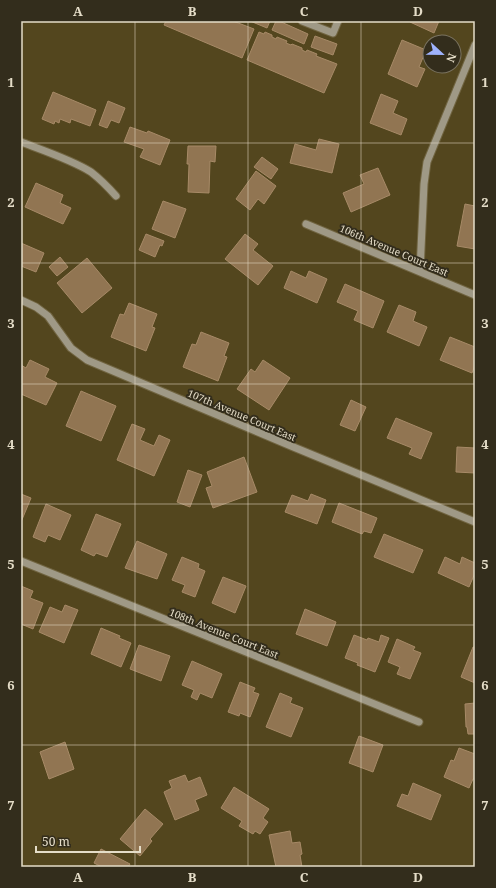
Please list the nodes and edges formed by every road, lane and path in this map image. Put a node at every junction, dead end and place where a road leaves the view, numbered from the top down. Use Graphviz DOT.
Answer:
graph roads {
  1 [pos="302,21"];
  2 [pos="338,21"];
  3 [pos="475,45"];
  4 [pos="21,142"];
  5 [pos="116,196"];
  6 [pos="306,224"];
  7 [pos="420,271"];
  8 [pos="475,295"];
  9 [pos="21,300"];
  10 [pos="475,522"];
  11 [pos="21,561"];
  12 [pos="419,722"];
  1 -- 2 [label="street"];
  3 -- 7 [label="street"];
  4 -- 5 [label="street"];
  6 -- 7 [label="street, 106th Avenue Court East"];
  7 -- 8 [label="street, 106th Avenue Court East"];
  9 -- 10 [label="street, 107th Avenue Court East"];
  11 -- 12 [label="street, 108th Avenue Court East"];
}
